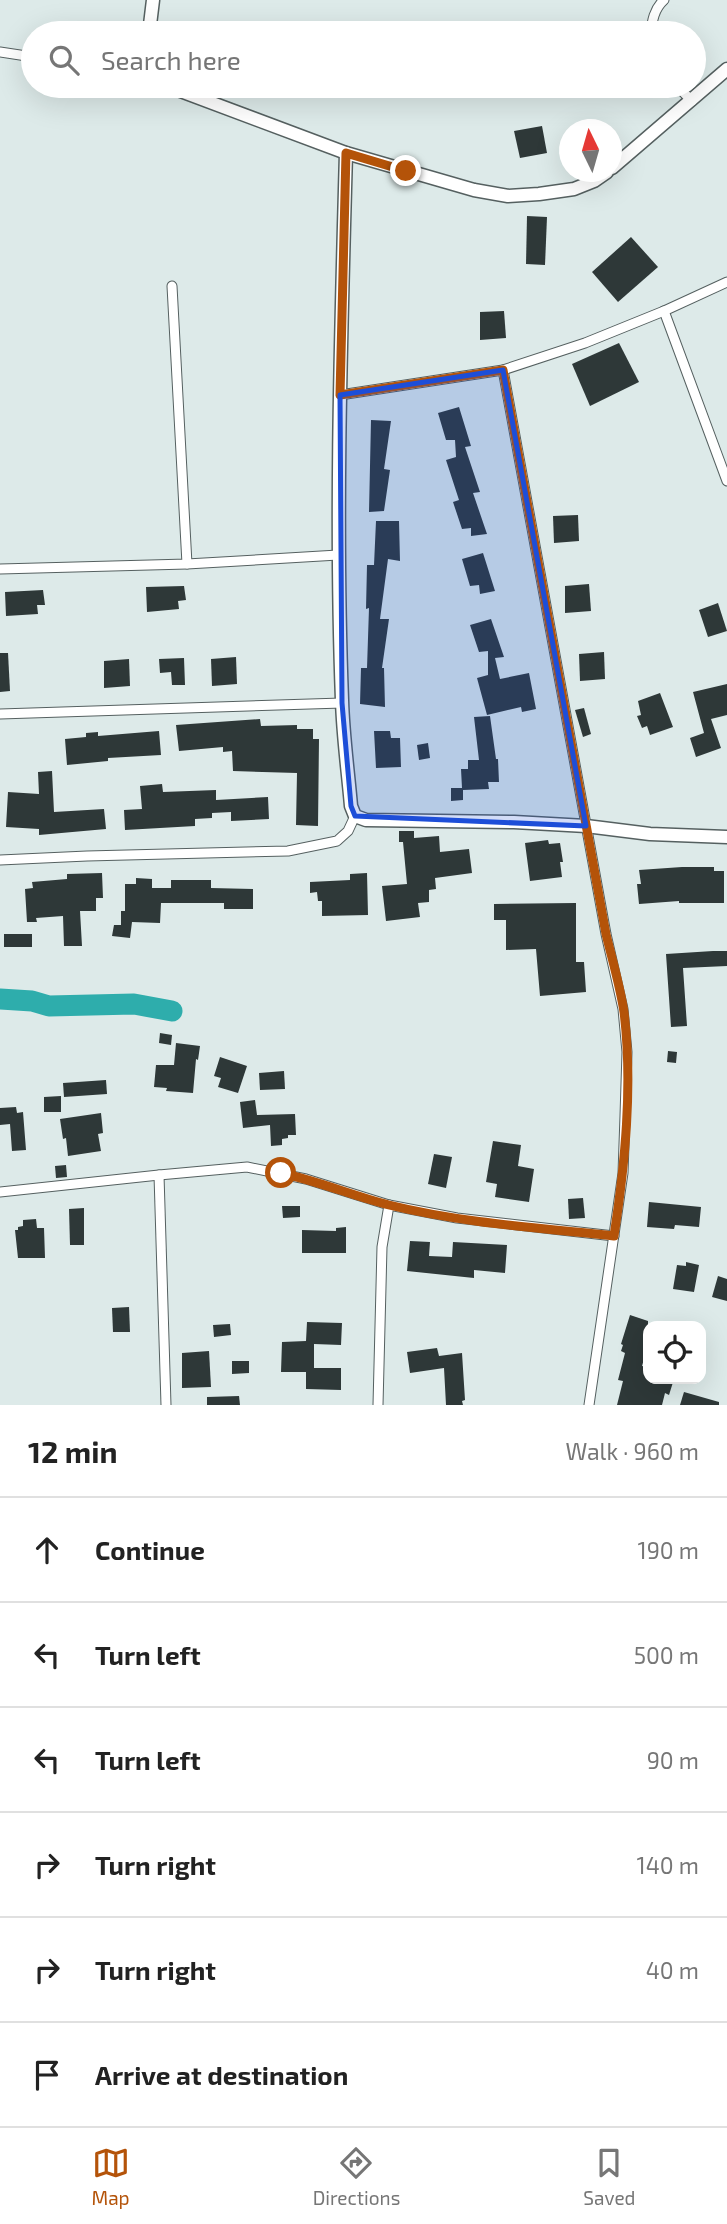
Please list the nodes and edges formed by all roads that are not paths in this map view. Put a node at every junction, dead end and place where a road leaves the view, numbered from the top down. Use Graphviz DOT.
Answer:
graph roads {
  1 [pos="153,0"];
  2 [pos="664,0"];
  3 [pos="150,21"];
  4 [pos="653,21"];
  5 [pos="0,52"];
  6 [pos="21,55"];
  7 [pos="727,69"];
  8 [pos="706,88"];
  9 [pos="199,98"];
  10 [pos="689,98"];
  11 [pos="695,98"];
  12 [pos="692,101"];
  13 [pos="346,153"];
  14 [pos="622,159"];
  15 [pos="592,182"];
  16 [pos="727,282"];
  17 [pos="172,286"];
  18 [pos="664,311"];
  19 [pos="503,370"];
  20 [pos="340,395"];
  21 [pos="727,481"];
  22 [pos="338,555"];
  23 [pos="187,564"];
  24 [pos="0,569"];
  25 [pos="342,703"];
  26 [pos="0,714"];
  27 [pos="355,816"];
  28 [pos="586,826"];
  29 [pos="727,837"];
  30 [pos="0,860"];
  31 [pos="159,1175"];
  32 [pos="0,1192"];
  33 [pos="389,1205"];
  34 [pos="614,1236"];
  35 [pos="166,1405"];
  36 [pos="378,1405"];
  37 [pos="589,1405"];
  1 -- 3 [label="street"];
  2 -- 4 [label="street"];
  5 -- 6 [label="street"];
  7 -- 8 [label="street"];
  9 -- 13 [label="street"];
  10 -- 12 [label="street"];
  11 -- 12 [label="street"];
  12 -- 14 [label="street"];
  13 -- 15 [label="street"];
  13 -- 20 [label="street"];
  16 -- 18 [label="street"];
  17 -- 23 [label="street"];
  18 -- 19 [label="street"];
  18 -- 21 [label="street"];
  19 -- 20 [label="street"];
  19 -- 28 [label="street"];
  20 -- 22 [label="street"];
  22 -- 23 [label="street"];
  22 -- 25 [label="street"];
  23 -- 24 [label="street"];
  25 -- 26 [label="street"];
  25 -- 27 [label="street"];
  27 -- 28 [label="street"];
  27 -- 30 [label="street"];
  28 -- 29 [label="street"];
  28 -- 34 [label="street"];
  31 -- 32 [label="street"];
  31 -- 33 [label="street"];
  31 -- 35 [label="street"];
  33 -- 34 [label="street"];
  33 -- 36 [label="street"];
  34 -- 37 [label="street"];
}
